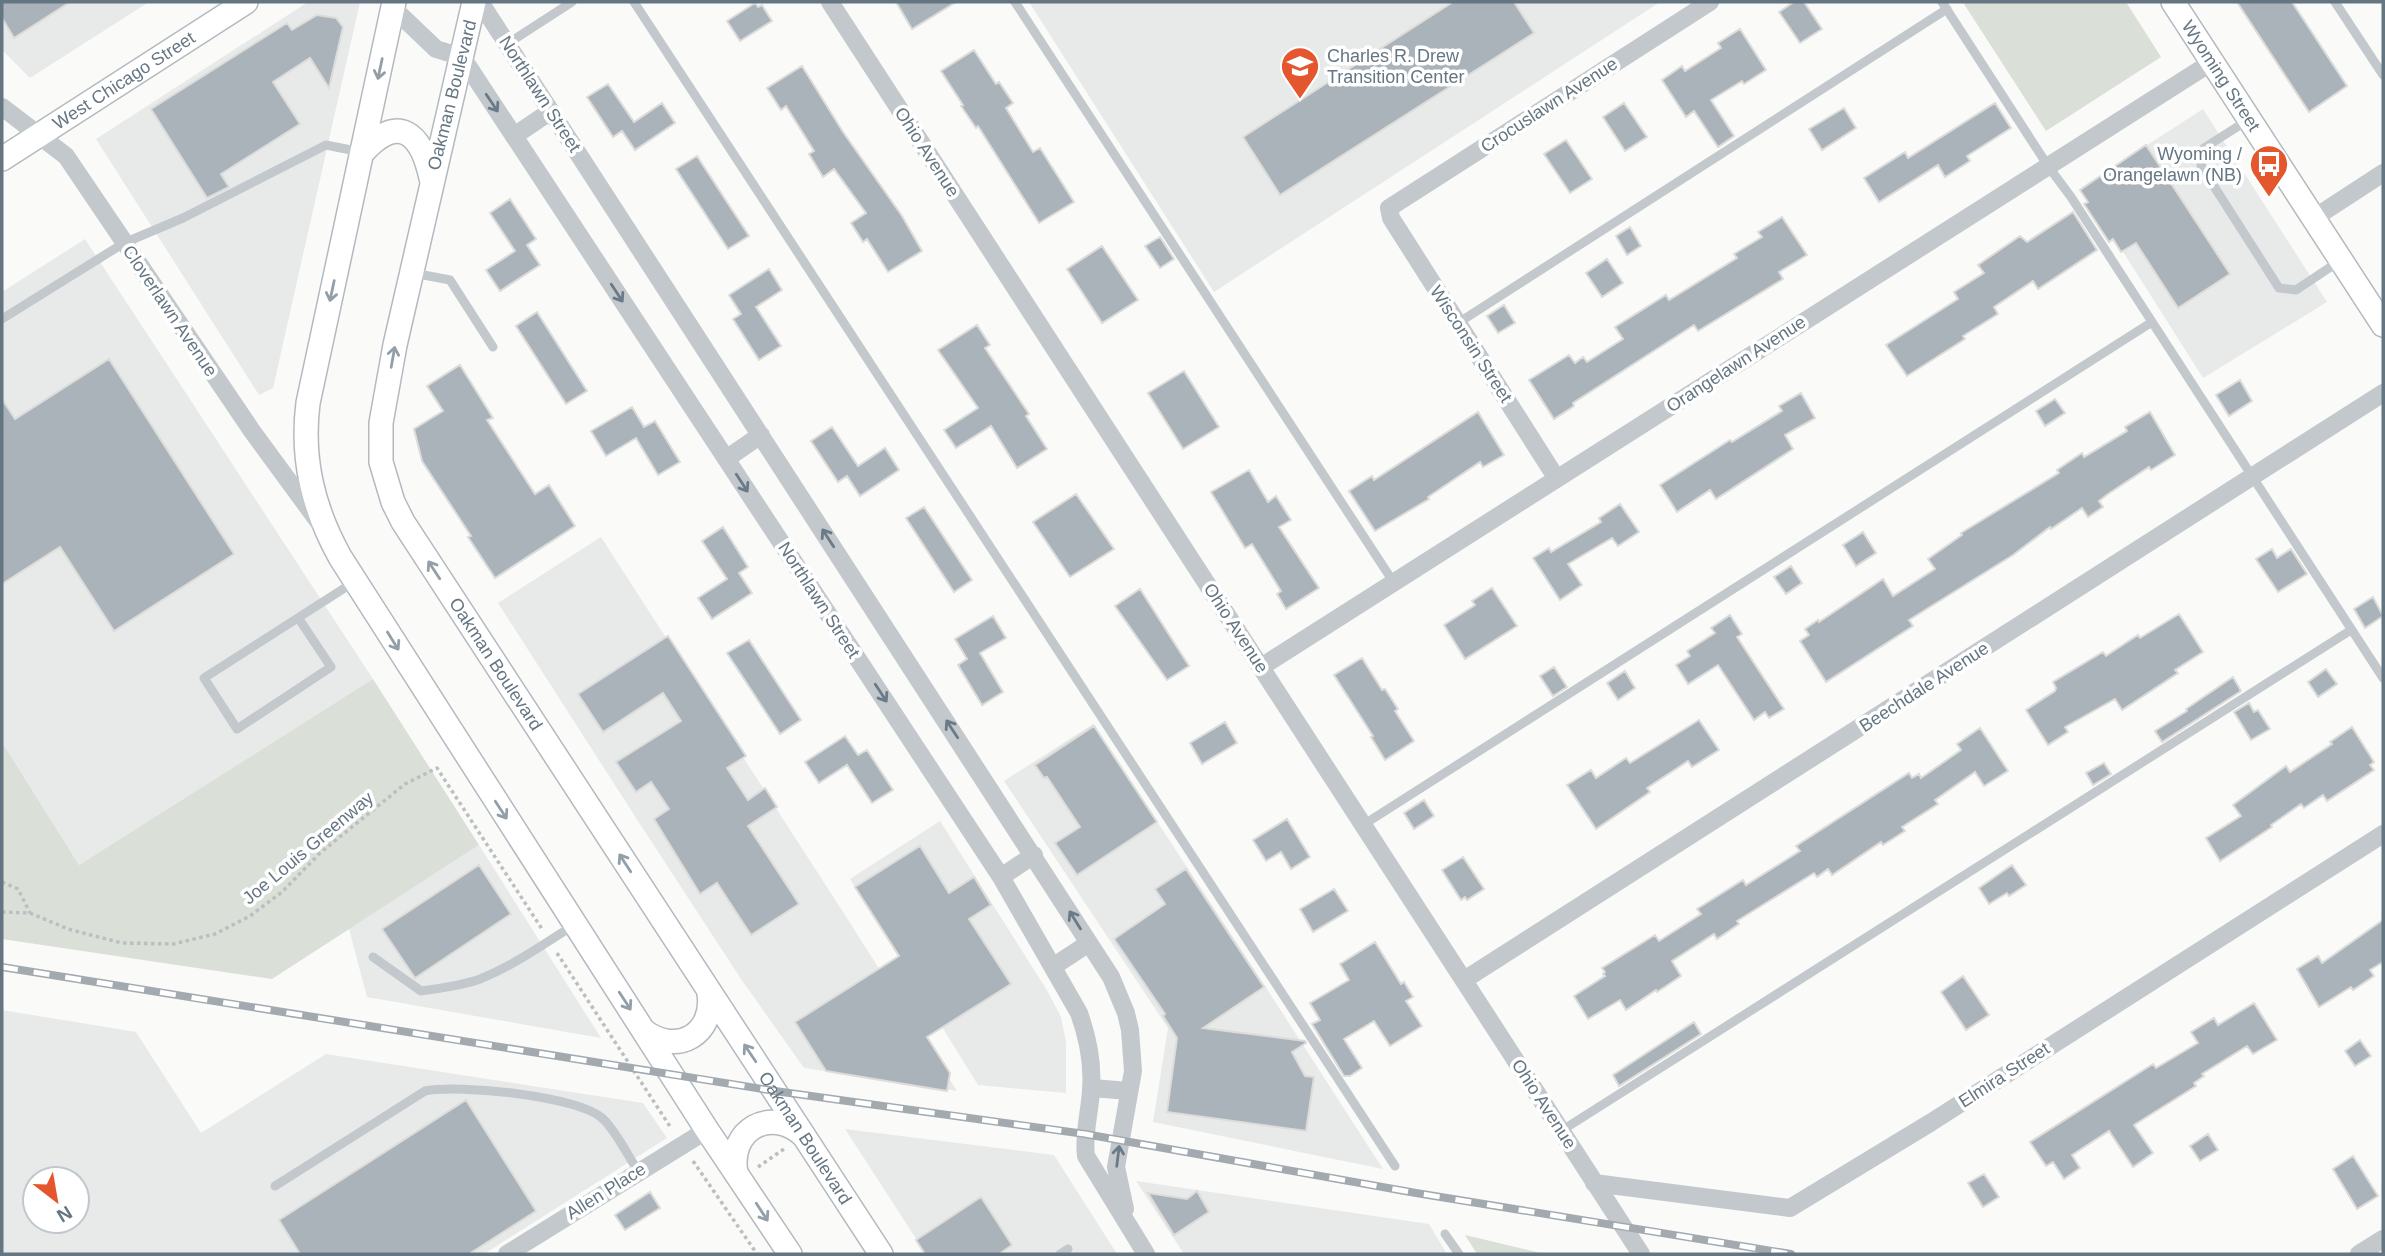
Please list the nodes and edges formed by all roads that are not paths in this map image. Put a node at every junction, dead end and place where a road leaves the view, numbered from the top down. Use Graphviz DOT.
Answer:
graph roads {
  1 [pos="474,2"];
  2 [pos="480,2"];
  3 [pos="572,2"];
  4 [pos="634,2"];
  5 [pos="830,2"];
  6 [pos="1015,2"];
  7 [pos="1710,2"];
  8 [pos="2173,2"];
  9 [pos="2335,2"];
  10 [pos="393,5"];
  11 [pos="1945,5"];
  12 [pos="232,6"];
  13 [pos="507,44"];
  14 [pos="463,57"];
  15 [pos="2212,62"];
  16 [pos="2383,75"];
  17 [pos="2,107"];
  18 [pos="551,111"];
  19 [pos="2249,119"];
  20 [pos="38,134"];
  21 [pos="514,136"];
  22 [pos="363,152"];
  23 [pos="2,159"];
  24 [pos="2048,166"];
  25 [pos="2383,173"];
  26 [pos="432,181"];
  27 [pos="1389,208"];
  28 [pos="2314,218"];
  29 [pos="124,243"];
  30 [pos="2341,260"];
  31 [pos="412,273"];
  32 [pos="2,319"];
  33 [pos="2152,322"];
  34 [pos="1458,323"];
  35 [pos="2383,325"];
  36 [pos="493,347"];
  37 [pos="2383,393"];
  38 [pos="761,435"];
  39 [pos="726,459"];
  40 [pos="2254,476"];
  41 [pos="1557,479"];
  42 [pos="324,529"];
  43 [pos="355,581"];
  44 [pos="1394,583"];
  45 [pos="299,619"];
  46 [pos="2351,630"];
  47 [pos="1261,667"];
  48 [pos="2383,678"];
  49 [pos="1363,825"];
  50 [pos="2383,834"];
  51 [pos="1034,856"];
  52 [pos="1002,877"];
  53 [pos="575,924"];
  54 [pos="1089,943"];
  55 [pos="373,957"];
  56 [pos="1054,966"];
  57 [pos="1464,980"];
  58 [pos="709,993"];
  59 [pos="644,1031"];
  60 [pos="1092,1088"];
  61 [pos="1129,1091"];
  62 [pos="707,1130"];
  63 [pos="1561,1131"];
  64 [pos="797,1139"];
  65 [pos="1395,1166"];
  66 [pos="638,1171"];
  67 [pos="744,1172"];
  68 [pos="1594,1183"];
  69 [pos="275,1186"];
  70 [pos="1446,1234"];
  71 [pos="2383,1239"];
  72 [pos="1143,1250"];
  73 [pos="507,1254"];
  74 [pos="790,1254"];
  75 [pos="881,1254"];
  76 [pos="1459,1254"];
  77 [pos="1641,1254"];
  78 [pos="2359,1254"];
  1 -- 14 [label="street, Oakman Boulevard"];
  2 -- 13 [label="street, Northlawn Street"];
  3 -- 13 [label="lane"];
  4 -- 65 [label="lane"];
  5 -- 47 [label="street, Ohio Avenue"];
  6 -- 44 [label="lane"];
  7 -- 27 [label="street, Crocuslawn Avenue"];
  8 -- 15 [label="street, Wyoming Street"];
  9 -- 16 [label="lane"];
  10 -- 14 [label="street"];
  10 -- 22 [label="street, one-way"];
  11 -- 24 [label="lane"];
  11 -- 34 [label="lane"];
  12 -- 20 [label="street, West Chicago Street"];
  13 -- 18 [label="street, Northlawn Street"];
  14 -- 21 [label="street, Northlawn Street, one-way"];
  14 -- 26 [label="street, Oakman Boulevard"];
  15 -- 19 [label="street, Wyoming Street"];
  15 -- 24 [label="street, Orangelawn Avenue"];
  17 -- 20 [label="street, Cloverlawn Avenue"];
  18 -- 21 [label="street"];
  18 -- 38 [label="street, Northlawn Street"];
  19 -- 28 [label="street, Wyoming Street"];
  19 -- 30 [label="lane"];
  20 -- 23 [label="street, West Chicago Street"];
  20 -- 29 [label="street, Cloverlawn Avenue"];
  21 -- 39 [label="street, Northlawn Street, one-way"];
  22 -- 26 [label="street"];
  22 -- 29 [label="lane"];
  22 -- 42 [label="street, one-way"];
  24 -- 33 [label="lane"];
  24 -- 41 [label="street, Orangelawn Avenue"];
  25 -- 28 [label="street"];
  26 -- 31 [label="street, Oakman Boulevard"];
  27 -- 34 [label="street, Wisconsin Street"];
  28 -- 30 [label="street, Wyoming Street"];
  29 -- 32 [label="lane"];
  29 -- 42 [label="street, Cloverlawn Avenue"];
  30 -- 35 [label="street, Wyoming Street"];
  31 -- 36 [label="lane"];
  58 -- 31 [label="street, Oakman Boulevard, one-way"];
  33 -- 40 [label="lane"];
  33 -- 49 [label="lane"];
  34 -- 41 [label="street, Wisconsin Street"];
  37 -- 40 [label="street, Beechdale Avenue"];
  38 -- 39 [label="street"];
  51 -- 38 [label="street, Northlawn Street, one-way"];
  39 -- 52 [label="street, Northlawn Street, one-way"];
  40 -- 46 [label="lane"];
  40 -- 57 [label="street, Beechdale Avenue"];
  41 -- 44 [label="street, Orangelawn Avenue"];
  42 -- 43 [label="street"];
  43 -- 45 [label="lane"];
  43 -- 53 [label="street, one-way"];
  44 -- 47 [label="street, Orangelawn Avenue"];
  45 -- 45 [label="lane"];
  46 -- 48 [label="lane"];
  46 -- 63 [label="lane"];
  47 -- 49 [label="street, Ohio Avenue"];
  49 -- 57 [label="street, Ohio Avenue"];
  50 -- 68 [label="street, Elmira Street"];
  51 -- 52 [label="street"];
  54 -- 51 [label="street, Northlawn Street, one-way"];
  52 -- 56 [label="street, Northlawn Street"];
  53 -- 55 [label="lane"];
  53 -- 59 [label="street, one-way"];
  54 -- 56 [label="street"];
  54 -- 61 [label="street, Northlawn Street"];
  56 -- 60 [label="street, Northlawn Street"];
  57 -- 63 [label="street, Ohio Avenue"];
  58 -- 59 [label="street"];
  64 -- 58 [label="street, Oakman Boulevard, one-way"];
  59 -- 62 [label="street"];
  60 -- 61 [label="street"];
  60 -- 72 [label="street, Northlawn Street"];
  72 -- 61 [label="street, Northlawn Street, one-way"];
  62 -- 66 [label="street, Allen Place"];
  62 -- 67 [label="street"];
  63 -- 68 [label="street, Ohio Avenue"];
  64 -- 67 [label="street"];
  64 -- 75 [label="street, Oakman Boulevard"];
  66 -- 69 [label="lane"];
  66 -- 73 [label="street, Allen Place"];
  67 -- 74 [label="street, one-way"];
  68 -- 77 [label="street, Ohio Avenue"];
  70 -- 76 [label="lane"];
  71 -- 78 [label="street"];
}
